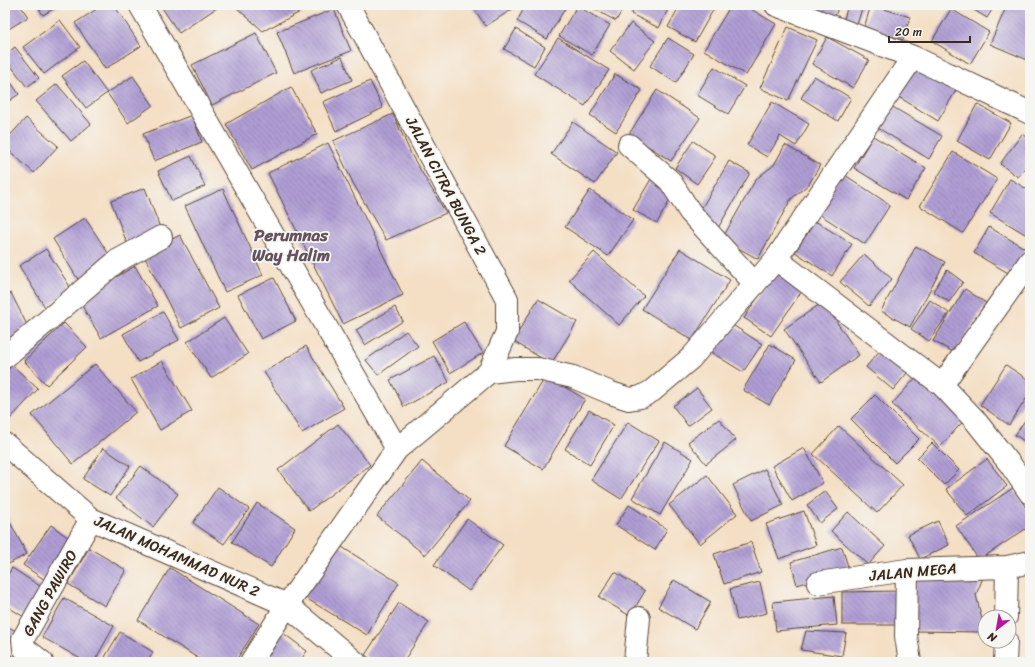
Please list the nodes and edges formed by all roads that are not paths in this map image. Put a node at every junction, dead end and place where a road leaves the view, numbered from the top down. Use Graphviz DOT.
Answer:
graph roads {
  1 [pos="140,5"];
  2 [pos="348,5"];
  3 [pos="776,5"];
  4 [pos="913,57"];
  5 [pos="1030,112"];
  6 [pos="629,146"];
  7 [pos="161,237"];
  8 [pos="776,259"];
  9 [pos="1030,261"];
  10 [pos="756,284"];
  11 [pos="5,357"];
  12 [pos="489,372"];
  13 [pos="942,385"];
  14 [pos="5,444"];
  15 [pos="397,449"];
  16 [pos="1030,493"];
  17 [pos="91,519"];
  18 [pos="1030,562"];
  19 [pos="1007,567"];
  20 [pos="907,570"];
  21 [pos="818,583"];
  22 [pos="287,605"];
  23 [pos="1006,609"];
  24 [pos="639,618"];
  25 [pos="1006,649"];
  26 [pos="42,662"];
  27 [pos="251,662"];
  28 [pos="355,662"];
  29 [pos="635,662"];
  30 [pos="910,662"];
  31 [pos="1005,662"];
  1 -- 15 [label="street"];
  2 -- 12 [label="street, JALAN CITRA BUNGA 2"];
  3 -- 4 [label="street"];
  4 -- 5 [label="street"];
  4 -- 8 [label="street"];
  6 -- 10 [label="street"];
  7 -- 11 [label="street"];
  8 -- 10 [label="street"];
  8 -- 13 [label="street"];
  9 -- 13 [label="street"];
  10 -- 12 [label="street"];
  12 -- 15 [label="street"];
  13 -- 16 [label="street"];
  14 -- 17 [label="street, JALAN MOHAMMAD NUR 2"];
  15 -- 22 [label="street"];
  17 -- 22 [label="street, JALAN MOHAMMAD NUR 2"];
  17 -- 26 [label="street, GANG PAWIRO"];
  18 -- 19 [label="street, JALAN MEGA"];
  19 -- 20 [label="street, JALAN MEGA"];
  19 -- 23 [label="street"];
  20 -- 21 [label="street, JALAN MEGA"];
  20 -- 30 [label="street"];
  22 -- 27 [label="street"];
  22 -- 28 [label="street, JALAN MOHAMMAD NUR 2"];
  24 -- 29 [label="street"];
  25 -- 31 [label="street"];
}
